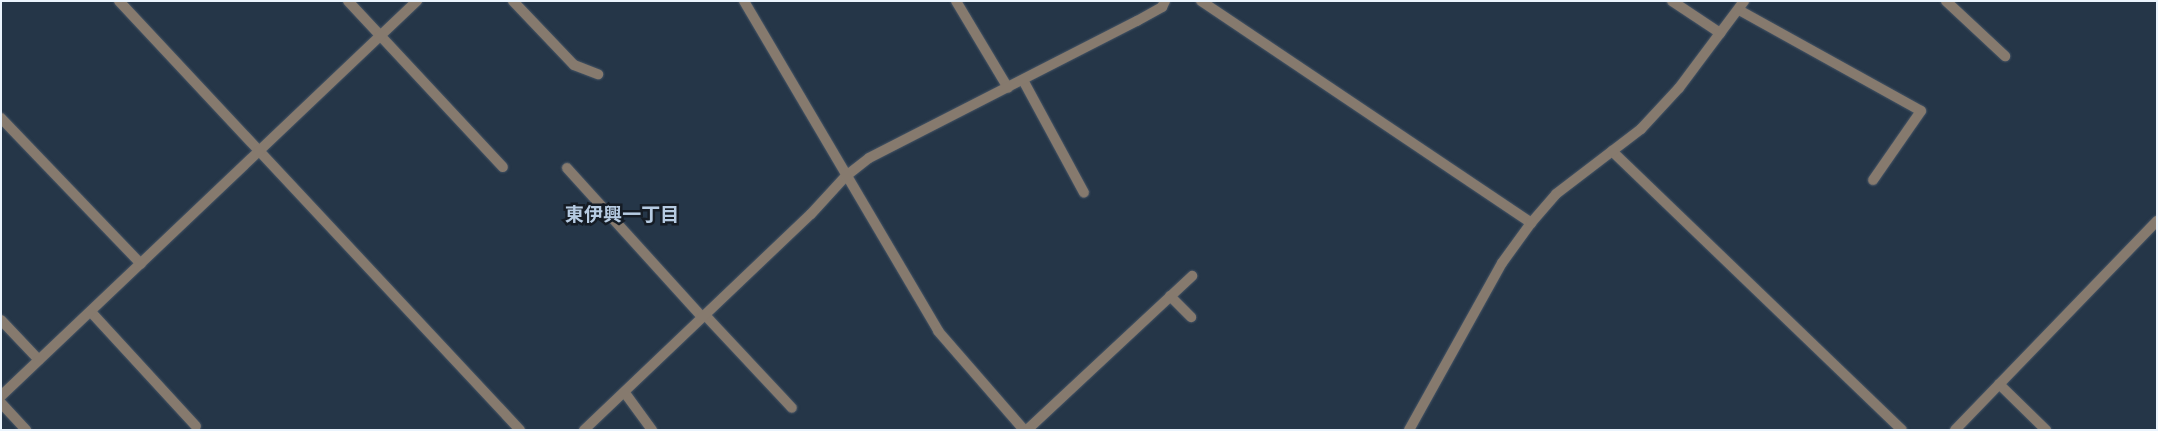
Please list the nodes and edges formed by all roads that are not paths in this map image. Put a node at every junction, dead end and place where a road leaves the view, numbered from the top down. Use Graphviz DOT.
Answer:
graph roads {
  1 [pos="119,1"];
  2 [pos="348,1"];
  3 [pos="417,1"];
  4 [pos="513,1"];
  5 [pos="744,1"];
  6 [pos="956,1"];
  7 [pos="1165,1"];
  8 [pos="1201,1"];
  9 [pos="1672,1"];
  10 [pos="1946,1"];
  11 [pos="1741,6"];
  12 [pos="1720,33"];
  13 [pos="380,36"];
  14 [pos="2005,56"];
  15 [pos="598,74"];
  16 [pos="1023,80"];
  17 [pos="1008,88"];
  18 [pos="1,118"];
  19 [pos="260,151"];
  20 [pos="1612,151"];
  21 [pos="503,167"];
  22 [pos="567,168"];
  23 [pos="846,176"];
  24 [pos="1873,180"];
  25 [pos="1084,193"];
  26 [pos="2157,221"];
  27 [pos="1531,222"];
  28 [pos="141,264"];
  29 [pos="1192,276"];
  30 [pos="1170,296"];
  31 [pos="91,312"];
  32 [pos="704,316"];
  33 [pos="1191,317"];
  34 [pos="1,320"];
  35 [pos="39,360"];
  36 [pos="1999,384"];
  37 [pos="625,393"];
  38 [pos="1,396"];
  39 [pos="1,403"];
  40 [pos="792,408"];
  41 [pos="196,426"];
  42 [pos="26,430"];
  43 [pos="520,430"];
  44 [pos="584,430"];
  45 [pos="652,430"];
  46 [pos="1026,430"];
  47 [pos="1409,430"];
  48 [pos="1902,430"];
  49 [pos="1955,430"];
  50 [pos="2046,430"];
  1 -- 19 [label="street"];
  2 -- 13 [label="street"];
  3 -- 13 [label="street"];
  4 -- 15 [label="street"];
  5 -- 23 [label="street"];
  6 -- 17 [label="street"];
  7 -- 16 [label="street"];
  8 -- 27 [label="street"];
  9 -- 12 [label="street"];
  10 -- 14 [label="street"];
  11 -- 12 [label="street"];
  11 -- 24 [label="street"];
  12 -- 20 [label="street"];
  13 -- 19 [label="street"];
  13 -- 21 [label="street"];
  16 -- 17 [label="street"];
  16 -- 25 [label="street"];
  17 -- 23 [label="street"];
  18 -- 28 [label="street"];
  19 -- 28 [label="street"];
  19 -- 43 [label="street"];
  20 -- 27 [label="street"];
  20 -- 48 [label="street"];
  22 -- 32 [label="street"];
  23 -- 32 [label="street"];
  23 -- 46 [label="street"];
  26 -- 36 [label="street"];
  27 -- 47 [label="street"];
  28 -- 31 [label="street"];
  29 -- 30 [label="street"];
  30 -- 33 [label="street"];
  30 -- 46 [label="street"];
  31 -- 35 [label="street"];
  31 -- 41 [label="street"];
  32 -- 37 [label="street"];
  32 -- 40 [label="street"];
  34 -- 35 [label="street"];
  35 -- 38 [label="street"];
  36 -- 49 [label="street"];
  36 -- 50 [label="street"];
  37 -- 44 [label="street"];
  37 -- 45 [label="street"];
  39 -- 42 [label="street"];
}
